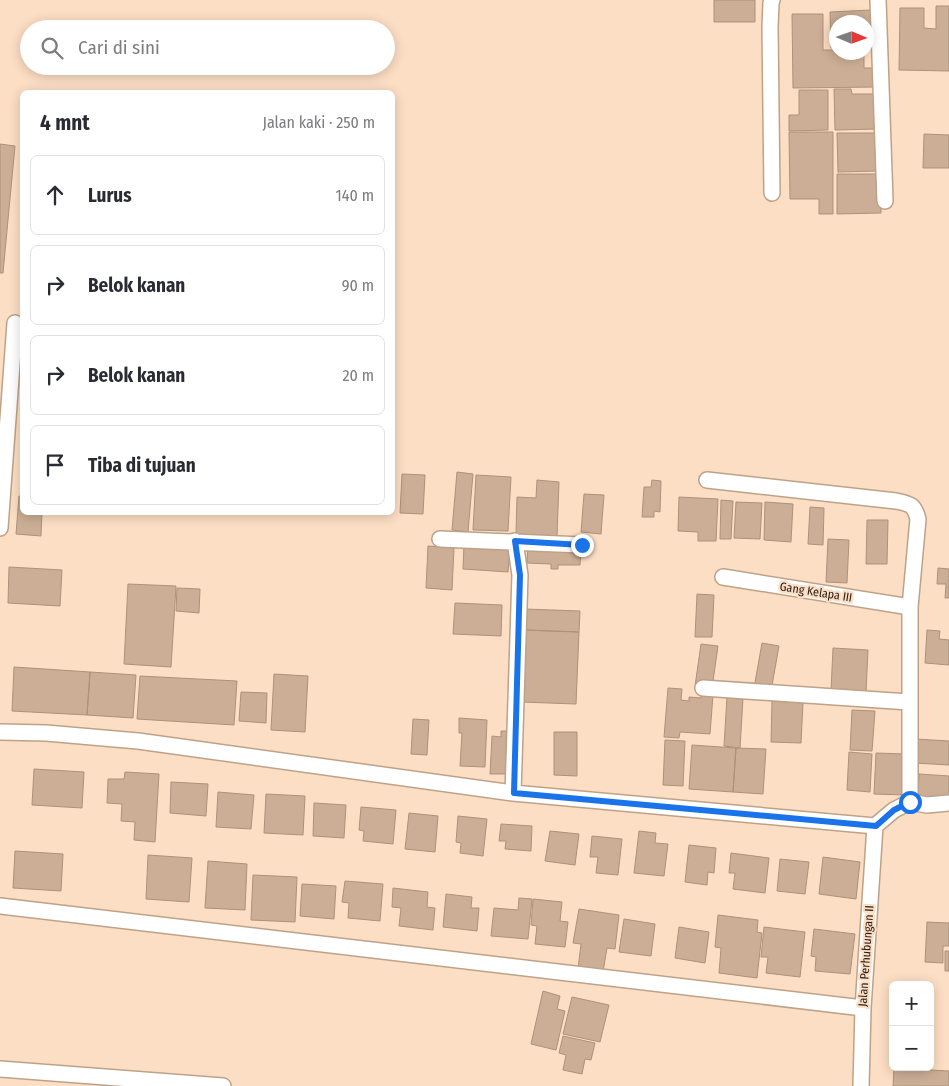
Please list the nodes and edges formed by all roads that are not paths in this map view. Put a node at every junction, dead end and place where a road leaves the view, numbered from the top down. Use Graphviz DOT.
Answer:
graph roads {
  1 [pos="772,0"];
  2 [pos="878,0"];
  3 [pos="772,193"];
  4 [pos="885,201"];
  5 [pos="15,323"];
  6 [pos="707,480"];
  7 [pos="0,528"];
  8 [pos="440,539"];
  9 [pos="515,541"];
  10 [pos="582,545"];
  11 [pos="723,577"];
  12 [pos="910,607"];
  13 [pos="703,688"];
  14 [pos="909,702"];
  15 [pos="0,732"];
  16 [pos="514,793"];
  17 [pos="910,802"];
  18 [pos="949,803"];
  19 [pos="876,826"];
  20 [pos="0,906"];
  21 [pos="863,1008"];
  22 [pos="0,1069"];
  23 [pos="223,1086"];
  24 [pos="861,1086"];
  1 -- 3 [label="street"];
  2 -- 4 [label="street"];
  5 -- 7 [label="street"];
  6 -- 12 [label="street"];
  8 -- 9 [label="street"];
  9 -- 10 [label="street"];
  9 -- 16 [label="street"];
  11 -- 12 [label="street, Gang Kelapa III"];
  12 -- 14 [label="street"];
  13 -- 14 [label="street"];
  14 -- 17 [label="street"];
  15 -- 16 [label="street"];
  16 -- 19 [label="street"];
  17 -- 18 [label="street"];
  17 -- 19 [label="street"];
  19 -- 21 [label="street, Jalan Perhubungan II"];
  20 -- 21 [label="street"];
  21 -- 24 [label="street, Jalan Perhubungan II"];
  22 -- 23 [label="street"];
}
